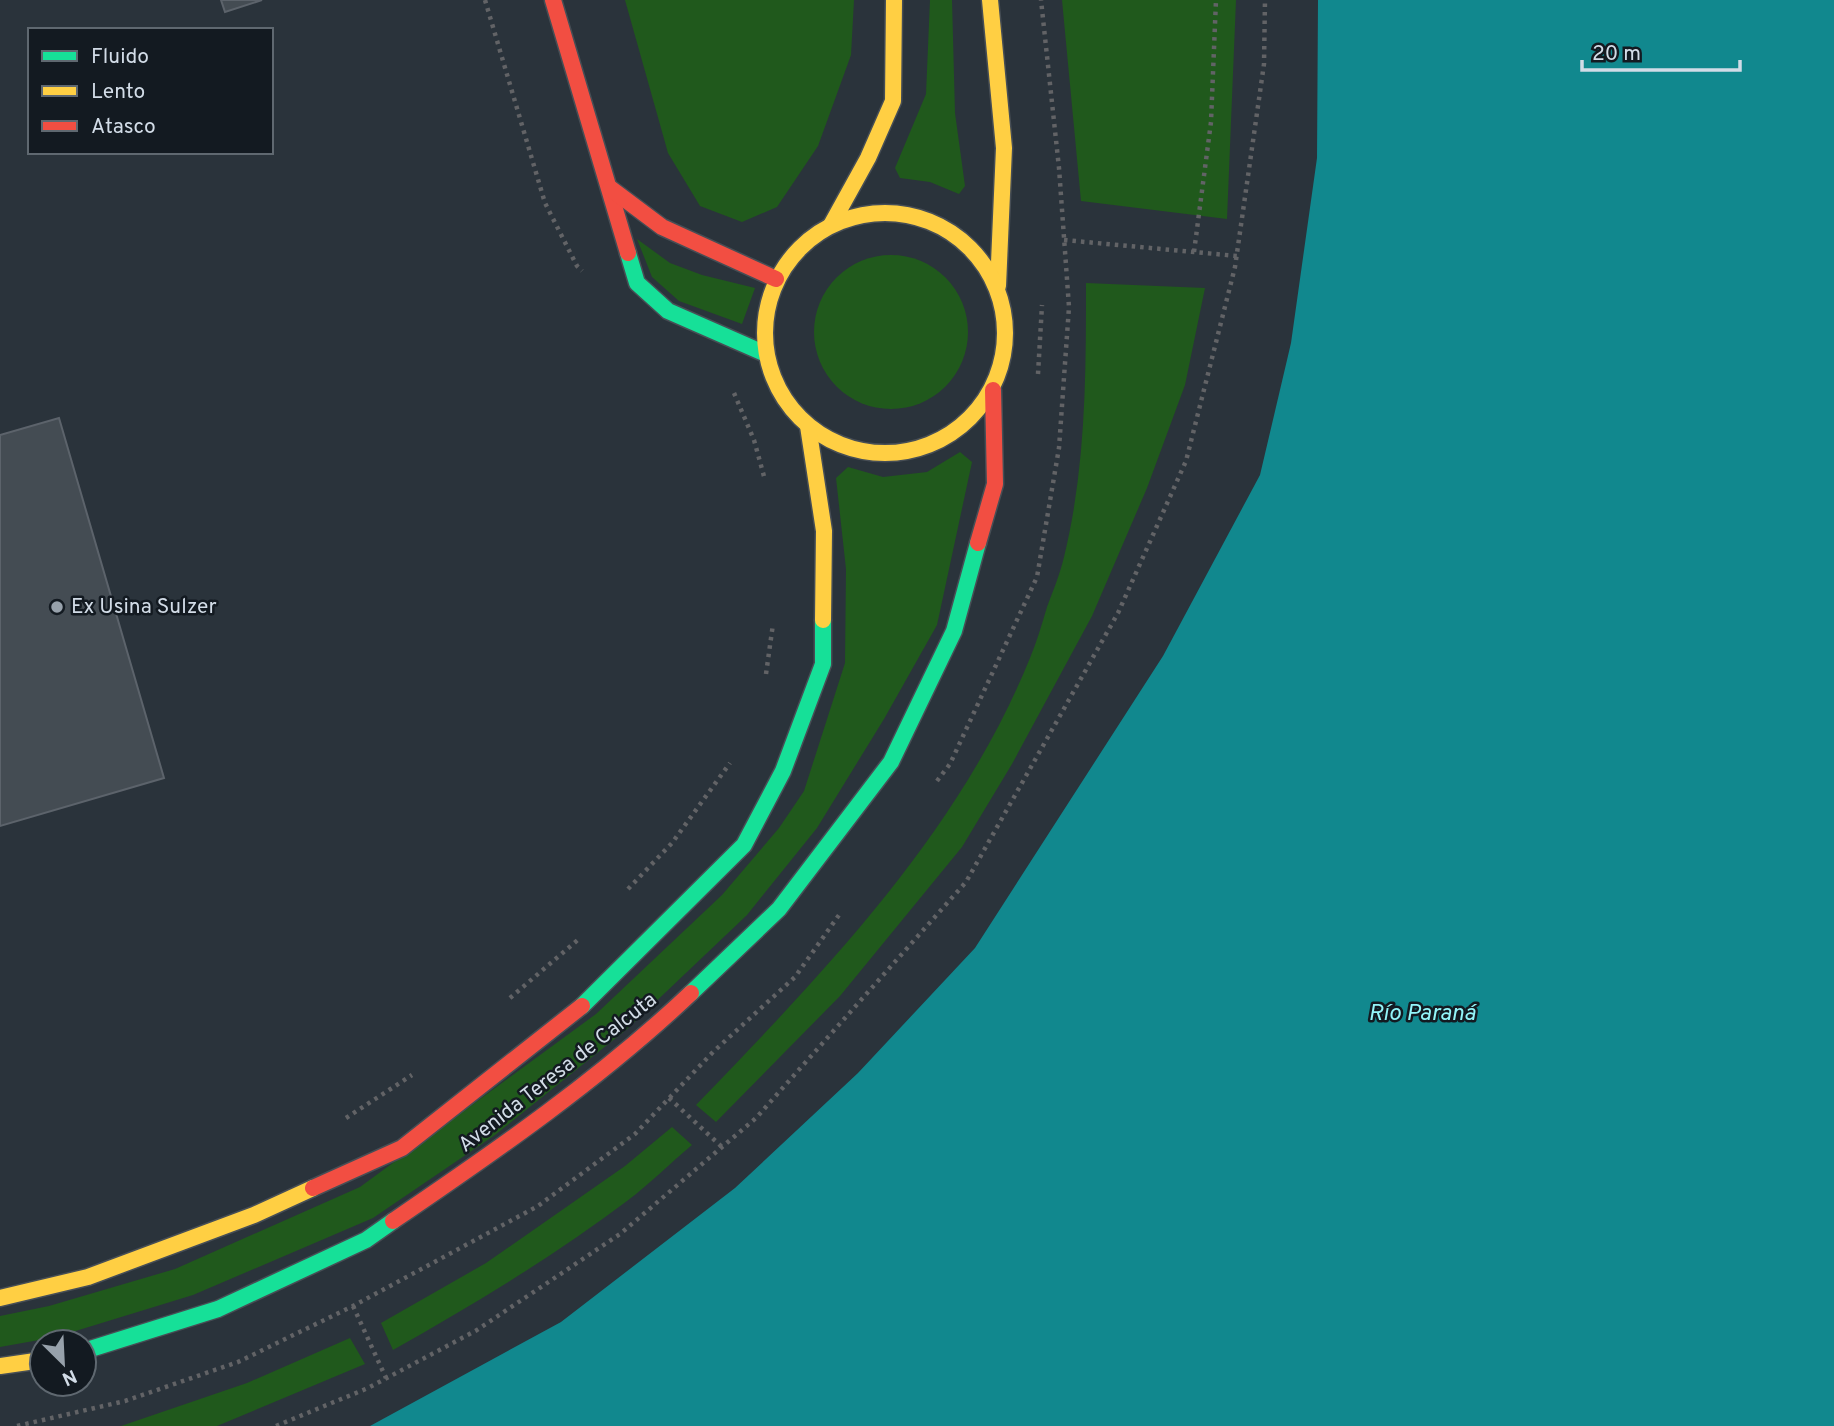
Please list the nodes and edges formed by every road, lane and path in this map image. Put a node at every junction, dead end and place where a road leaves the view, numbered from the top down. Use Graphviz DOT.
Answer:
graph roads {
  1 [pos="485,0"];
  2 [pos="553,0"];
  3 [pos="894,0"];
  4 [pos="990,0"];
  5 [pos="1216,0"];
  6 [pos="610,188"];
  7 [pos="831,225"];
  8 [pos="1064,240"];
  9 [pos="1194,252"];
  10 [pos="1237,256"];
  11 [pos="586,275"];
  12 [pos="776,279"];
  13 [pos="998,286"];
  14 [pos="766,354"];
  15 [pos="730,383"];
  16 [pos="993,390"];
  17 [pos="808,426"];
  18 [pos="768,489"];
  19 [pos="775,613"];
  20 [pos="765,677"];
  21 [pos="734,758"];
  22 [pos="620,898"];
  23 [pos="584,934"];
  24 [pos="509,999"];
  25 [pos="415,1074"];
  26 [pos="670,1098"];
  27 [pos="336,1125"];
  28 [pos="722,1147"];
  29 [pos="0,1298"];
  30 [pos="353,1306"];
  31 [pos="98,1347"];
  32 [pos="28,1362"];
  33 [pos="0,1366"];
  34 [pos="386,1378"];
  1 -- 11 [label="path"];
  2 -- 6 [label="main road"];
  3 -- 7 [label="main road, Avenida Teresa de Calcuta"];
  4 -- 13 [label="main road, Avenida Teresa de Calcuta"];
  5 -- 9 [label="path"];
  6 -- 12 [label="main road"];
  6 -- 14 [label="main road"];
  7 -- 12 [label="main road, Avenida Teresa de Calcuta"];
  7 -- 13 [label="main road, Avenida Teresa de Calcuta"];
  8 -- 9 [label="path"];
  9 -- 10 [label="path"];
  12 -- 14 [label="main road, Avenida Teresa de Calcuta"];
  13 -- 16 [label="main road, Avenida Teresa de Calcuta"];
  14 -- 17 [label="main road, Avenida Teresa de Calcuta"];
  15 -- 18 [label="path"];
  16 -- 17 [label="main road, Avenida Teresa de Calcuta"];
  16 -- 31 [label="main road, Avenida Teresa de Calcuta"];
  17 -- 29 [label="main road, Avenida Teresa de Calcuta"];
  19 -- 20 [label="path"];
  21 -- 22 [label="path"];
  23 -- 24 [label="path"];
  25 -- 27 [label="path"];
  26 -- 28 [label="path"];
  30 -- 34 [label="path"];
  32 -- 33 [label="main road"];
}
